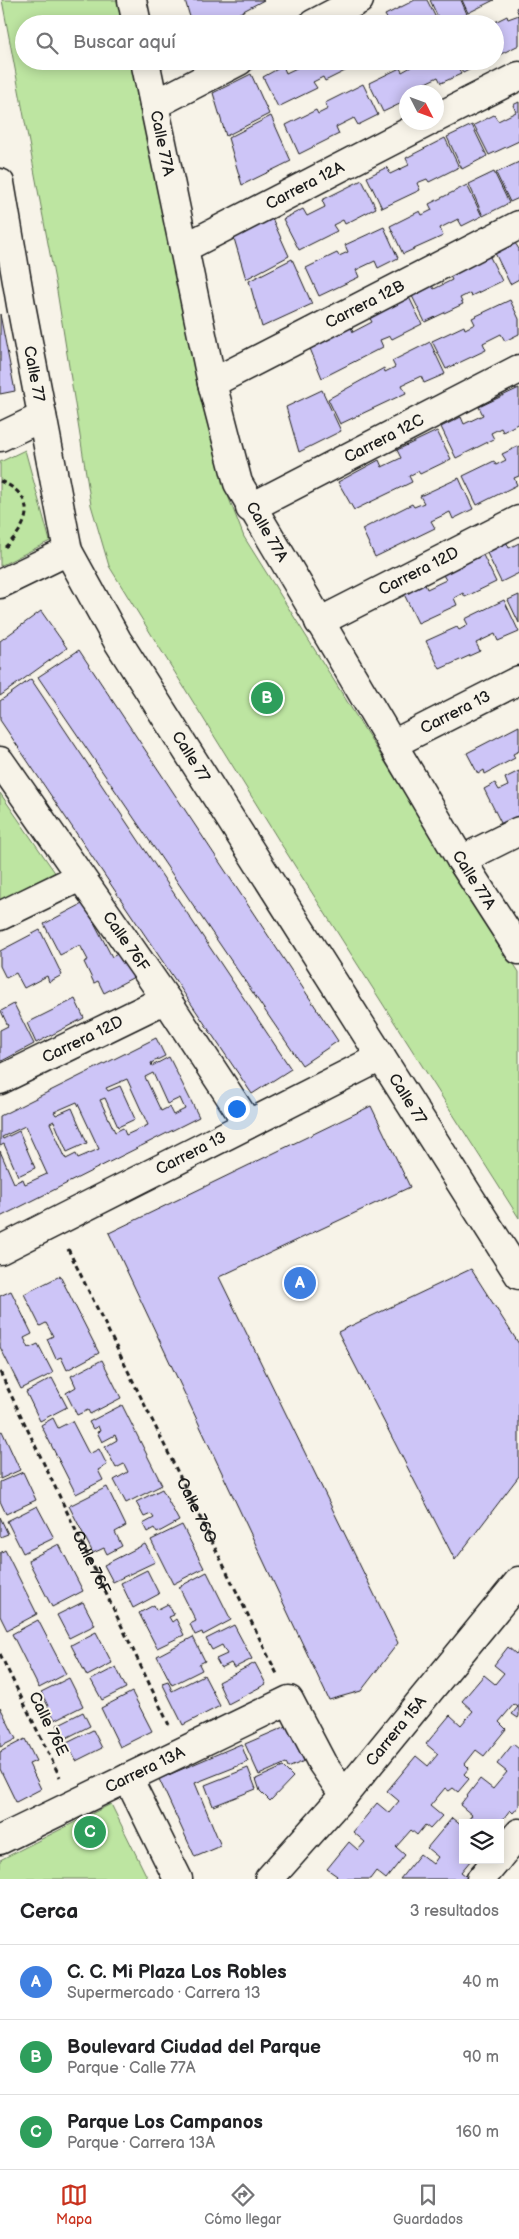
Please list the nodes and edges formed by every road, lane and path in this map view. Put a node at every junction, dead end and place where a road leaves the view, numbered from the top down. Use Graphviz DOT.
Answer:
graph roads {
  1 [pos="132,0"];
  2 [pos="359,0"];
  3 [pos="135,15"];
  4 [pos="330,15"];
  5 [pos="146,70"];
  6 [pos="222,70"];
  7 [pos="519,76"];
  8 [pos="154,105"];
  9 [pos="444,114"];
  10 [pos="413,130"];
  11 [pos="0,183"];
  12 [pos="519,226"];
  13 [pos="184,248"];
  14 [pos="519,369"];
  15 [pos="212,383"];
  16 [pos="42,417"];
  17 [pos="0,437"];
  18 [pos="0,481"];
  19 [pos="250,508"];
  20 [pos="519,520"];
  21 [pos="0,550"];
  22 [pos="68,551"];
  23 [pos="0,584"];
  24 [pos="319,622"];
  25 [pos="519,680"];
  26 [pos="393,744"];
  27 [pos="0,761"];
  28 [pos="519,832"];
  29 [pos="462,860"];
  30 [pos="80,877"];
  31 [pos="0,916"];
  32 [pos="519,950"];
  33 [pos="166,1000"];
  34 [pos="380,1057"];
  35 [pos="0,1080"];
  36 [pos="248,1124"];
  37 [pos="54,1223"];
  38 [pos="0,1250"];
  39 [pos="519,1275"];
  40 [pos="0,1372"];
  41 [pos="519,1581"];
  42 [pos="0,1654"];
  43 [pos="289,1700"];
  44 [pos="182,1752"];
  45 [pos="128,1778"];
  46 [pos="344,1794"];
  47 [pos="74,1805"];
  48 [pos="519,1833"];
  49 [pos="0,1840"];
  50 [pos="504,1851"];
  51 [pos="493,1864"];
  52 [pos="178,1879"];
  53 [pos="270,1879"];
  54 [pos="481,1879"];
  1 -- 3 [label="street"];
  2 -- 4 [label="street"];
  5 -- 8 [label="street, Calle 77A"];
  6 -- 8 [label="street"];
  7 -- 9 [label="street"];
  8 -- 13 [label="street, Calle 77A"];
  10 -- 13 [label="street, Carrera 12A"];
  11 -- 16 [label="street, Calle 77"];
  12 -- 15 [label="street, Carrera 12B"];
  13 -- 15 [label="street, Calle 77A"];
  14 -- 19 [label="street, Carrera 12C"];
  15 -- 19 [label="street, Calle 77A"];
  16 -- 17 [label="street"];
  16 -- 22 [label="street, Calle 77"];
  18 -- 21 [label="path"];
  19 -- 24 [label="street, Calle 77A"];
  20 -- 24 [label="street, Carrera 12D"];
  22 -- 23 [label="street"];
  22 -- 34 [label="street, Calle 77"];
  24 -- 26 [label="street, Calle 77A"];
  25 -- 26 [label="street, Carrera 13"];
  26 -- 29 [label="street, Calle 77A"];
  27 -- 30 [label="street, Calle 76F"];
  28 -- 29 [label="street"];
  29 -- 32 [label="street, Calle 77A"];
  30 -- 31 [label="street"];
  30 -- 33 [label="street, Calle 76F"];
  33 -- 35 [label="street, Carrera 12D"];
  33 -- 36 [label="street, Calle 76F"];
  34 -- 36 [label="street, Carrera 13"];
  34 -- 39 [label="street, Calle 77"];
  36 -- 37 [label="street, Carrera 13"];
  37 -- 38 [label="street, Carrera 13"];
  37 -- 43 [label="path, Calle 76G"];
  40 -- 44 [label="path, Calle 76F"];
  41 -- 46 [label="street, Carrera 15A"];
  42 -- 47 [label="path, Calle 76E"];
  43 -- 44 [label="street, Carrera 13A"];
  43 -- 46 [label="street"];
  44 -- 45 [label="street, Carrera 13A"];
  45 -- 47 [label="street, Carrera 13A"];
  45 -- 52 [label="street"];
  46 -- 53 [label="street, Carrera 15A"];
  47 -- 49 [label="street, Carrera 13A"];
  48 -- 50 [label="street"];
  51 -- 54 [label="street"];
}
